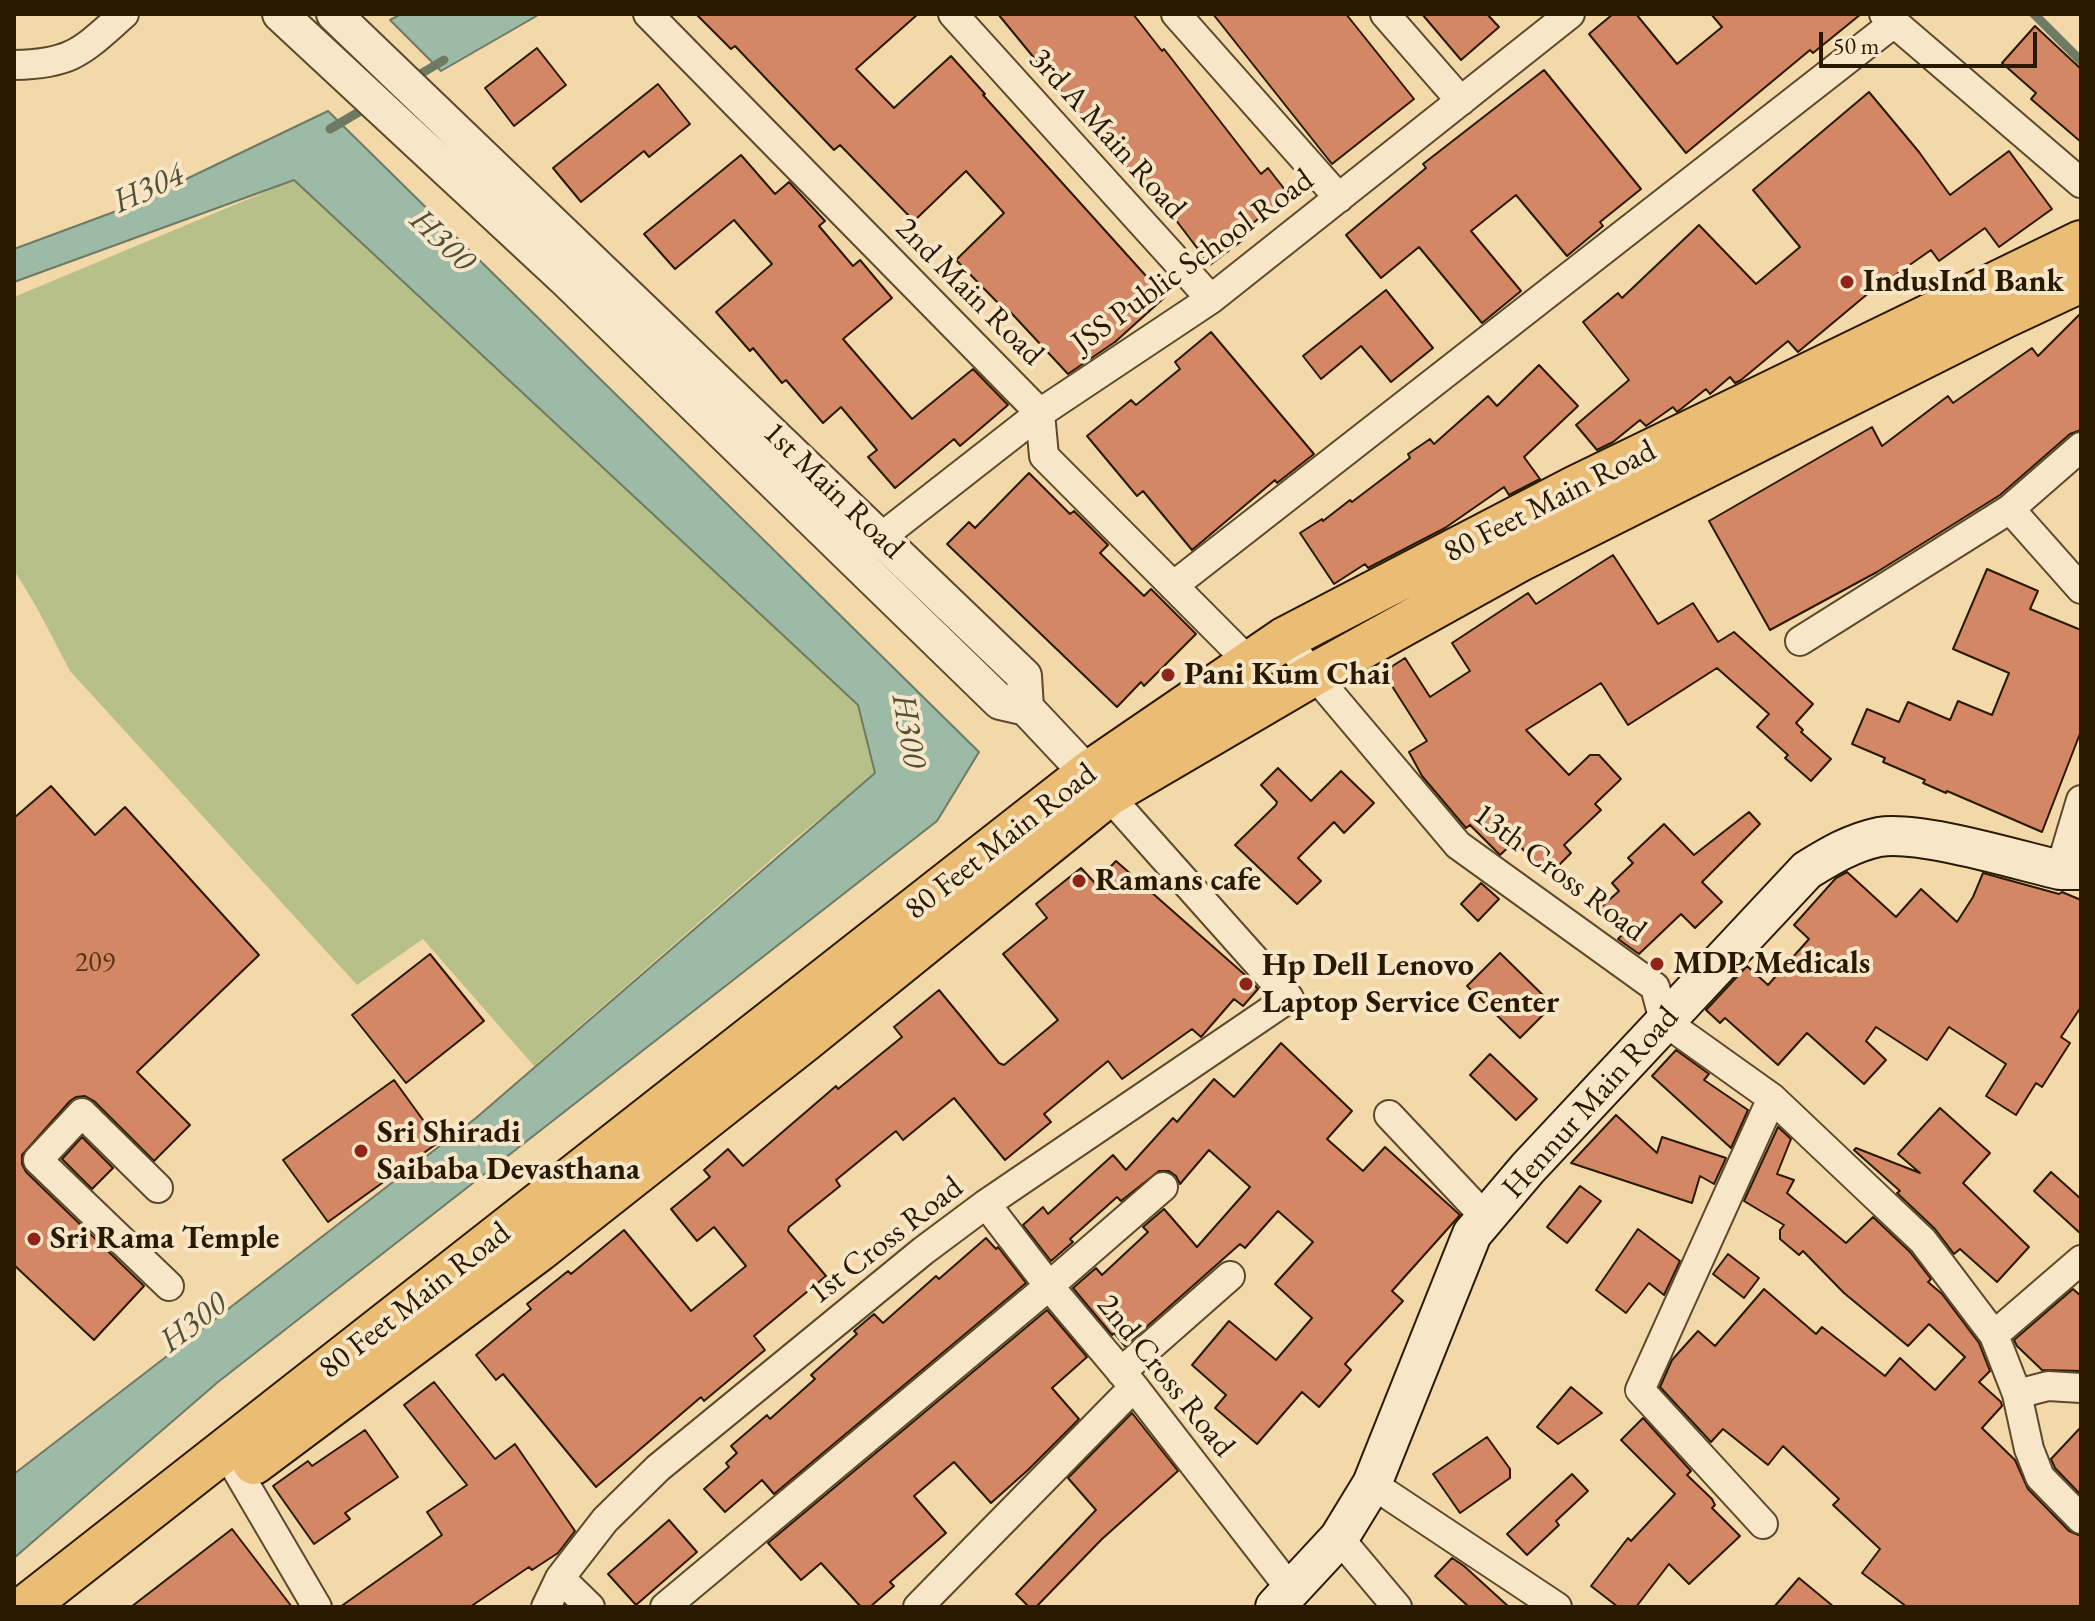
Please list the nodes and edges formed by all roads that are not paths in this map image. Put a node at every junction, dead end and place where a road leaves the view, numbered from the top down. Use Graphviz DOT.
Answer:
graph roads {
  1 [pos="124,14"];
  2 [pos="334,14"];
  3 [pos="648,14"];
  4 [pos="953,14"];
  5 [pos="1176,14"];
  6 [pos="1385,14"];
  7 [pos="1570,14"];
  8 [pos="285,15"];
  9 [pos="1889,18"];
  10 [pos="14,65"];
  11 [pos="1461,101"];
  12 [pos="2081,183"];
  13 [pos="1339,198"];
  14 [pos="2081,242"];
  15 [pos="2081,281"];
  16 [pos="1211,299"];
  17 [pos="1040,413"];
  18 [pos="2081,447"];
  19 [pos="2010,509"];
  20 [pos="882,536"];
  21 [pos="853,560"];
  22 [pos="1173,586"];
  23 [pos="2081,589"];
  24 [pos="1284,639"];
  25 [pos="1800,641"];
  26 [pos="1249,662"];
  27 [pos="1313,675"];
  28 [pos="1026,708"];
  29 [pos="1098,784"];
  30 [pos="2081,800"];
  31 [pos="2071,870"];
  32 [pos="1664,1021"];
  33 [pos="1772,1098"];
  34 [pos="1389,1115"];
  35 [pos="1163,1187"];
  36 [pos="158,1188"];
  37 [pos="986,1204"];
  38 [pos="1486,1218"];
  39 [pos="2081,1260"];
  40 [pos="1230,1276"];
  41 [pos="169,1286"];
  42 [pos="1049,1286"];
  43 [pos="1994,1335"];
  44 [pos="1127,1380"];
  45 [pos="2081,1388"];
  46 [pos="2017,1394"];
  47 [pos="232,1462"];
  48 [pos="1372,1484"];
  49 [pos="2081,1519"];
  50 [pos="1763,1524"];
  51 [pos="1339,1538"];
  52 [pos="560,1578"];
  53 [pos="1283,1599"];
  54 [pos="25,1607"];
  55 [pos="71,1607"];
  56 [pos="317,1607"];
  57 [pos="546,1607"];
  58 [pos="590,1607"];
  59 [pos="665,1607"];
  60 [pos="918,1607"];
  61 [pos="1397,1607"];
  62 [pos="1557,1607"];
  1 -- 10 [label="street"];
  2 -- 20 [label="street, 1st Main Road"];
  3 -- 17 [label="street, 2nd Main Road"];
  4 -- 16 [label="street, 3rd A Main Road"];
  5 -- 13 [label="street"];
  6 -- 11 [label="street"];
  7 -- 11 [label="street, JSS Public School Road"];
  8 -- 21 [label="street"];
  9 -- 12 [label="street"];
  9 -- 22 [label="street"];
  11 -- 13 [label="street, JSS Public School Road"];
  13 -- 16 [label="street, JSS Public School Road"];
  14 -- 24 [label="main road, 80 Feet Main Road"];
  15 -- 27 [label="main road, 80 Feet Main Road"];
  16 -- 17 [label="street, JSS Public School Road"];
  17 -- 20 [label="street, JSS Public School Road"];
  17 -- 22 [label="street, 2nd Main Road"];
  18 -- 19 [label="street"];
  19 -- 23 [label="street"];
  19 -- 25 [label="street"];
  20 -- 21 [label="street, JSS Public School Road"];
  20 -- 28 [label="street, 1st Main Road"];
  21 -- 28 [label="street"];
  22 -- 26 [label="street, 2nd Main Road"];
  24 -- 26 [label="main road, 80 Feet Main Road"];
  24 -- 27 [label="street, 13th Cross Road"];
  26 -- 29 [label="main road, 80 Feet Main Road"];
  27 -- 29 [label="main road, 80 Feet Main Road"];
  27 -- 32 [label="street, 13th Cross Road"];
  28 -- 29 [label="street"];
  29 -- 37 [label="street, 1st Cross Road"];
  29 -- 47 [label="main road, 80 Feet Main Road"];
  30 -- 31 [label="street"];
  31 -- 32 [label="main road, Hennur Main Road"];
  32 -- 33 [label="street"];
  32 -- 38 [label="main road, Hennur Main Road"];
  33 -- 43 [label="street"];
  33 -- 50 [label="street"];
  34 -- 38 [label="street"];
  35 -- 42 [label="street"];
  36 -- 41 [label="street"];
  37 -- 42 [label="street, 2nd Cross Road"];
  37 -- 52 [label="street, 1st Cross Road"];
  38 -- 48 [label="main road, Hennur Main Road"];
  39 -- 43 [label="street"];
  40 -- 44 [label="street"];
  42 -- 44 [label="street, 2nd Cross Road"];
  42 -- 59 [label="street"];
  43 -- 46 [label="street"];
  44 -- 53 [label="street, 2nd Cross Road"];
  44 -- 60 [label="street"];
  45 -- 46 [label="street"];
  46 -- 49 [label="street"];
  47 -- 54 [label="main road, 80 Feet Main Road"];
  47 -- 55 [label="main road, 80 Feet Main Road"];
  47 -- 56 [label="street"];
  48 -- 51 [label="main road, Hennur Main Road"];
  48 -- 62 [label="street"];
  51 -- 53 [label="main road, Hennur Main Road"];
  51 -- 61 [label="street"];
  52 -- 57 [label="street, 1st Cross Road"];
  52 -- 58 [label="street"];
}
